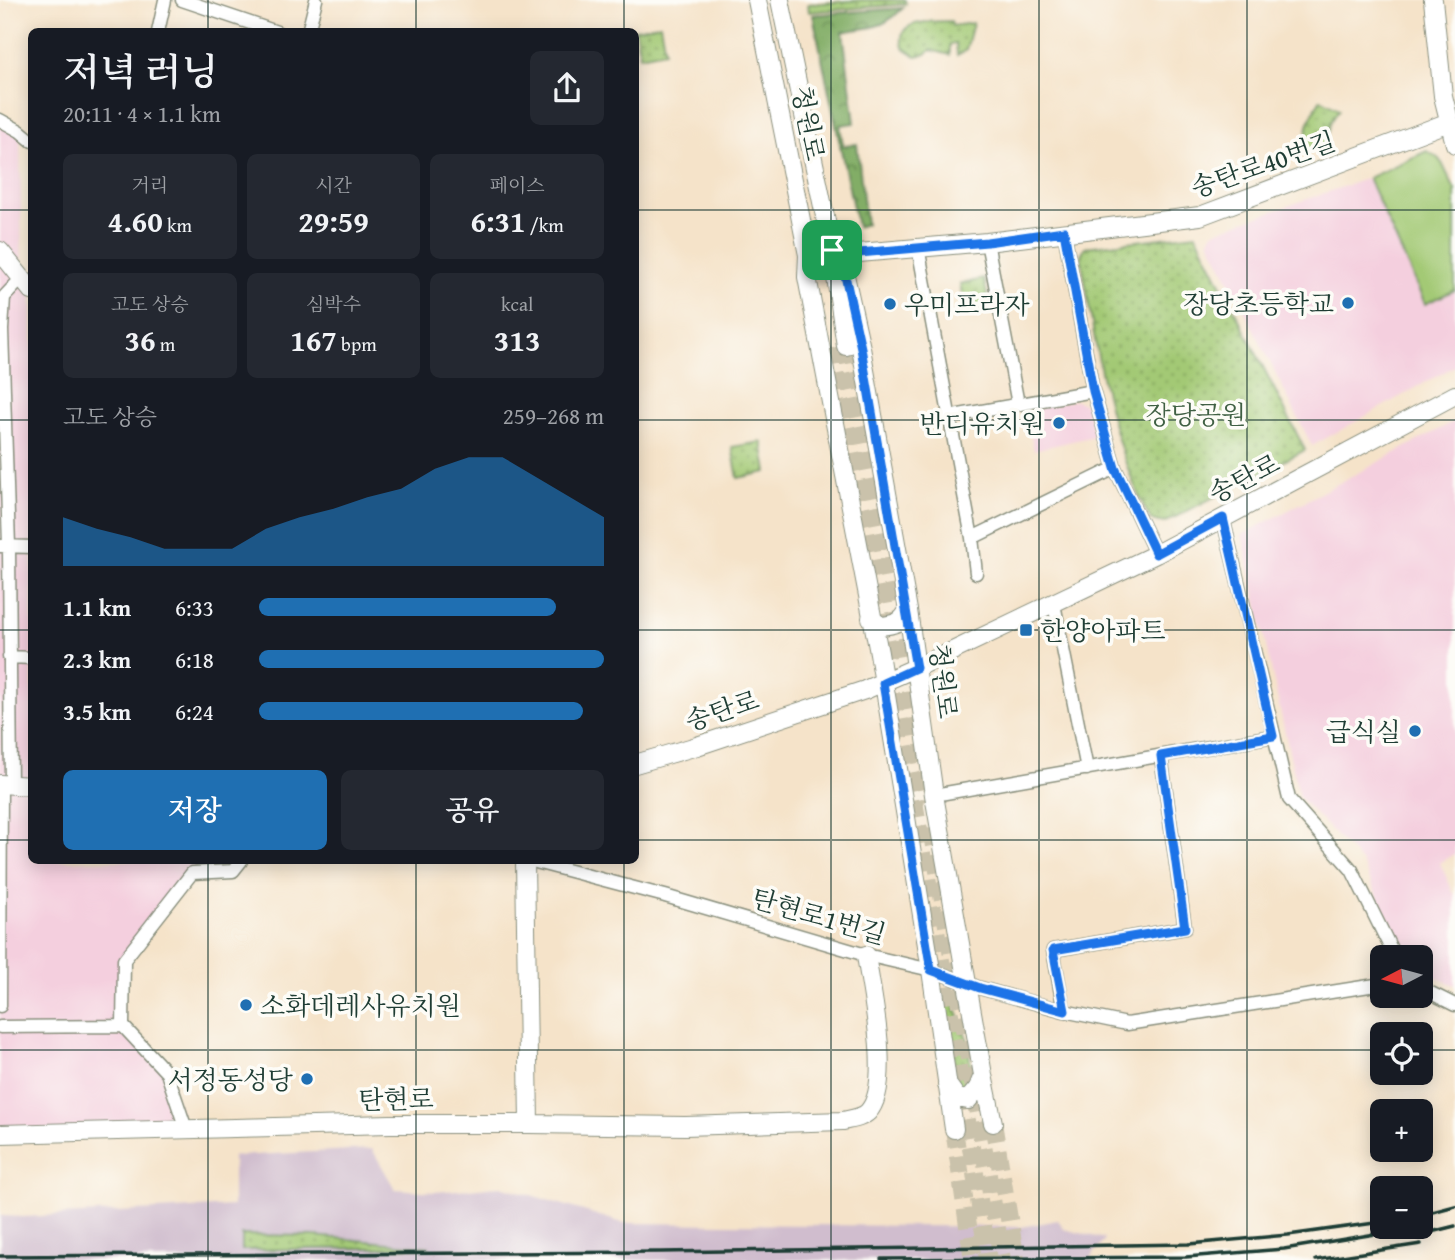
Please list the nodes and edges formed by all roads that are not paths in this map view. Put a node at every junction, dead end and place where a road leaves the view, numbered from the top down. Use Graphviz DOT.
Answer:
graph roads {
  1 [pos="165,0"];
  2 [pos="182,0"];
  3 [pos="316,0"];
  4 [pos="757,0"];
  5 [pos="780,0"];
  6 [pos="1433,0"];
  7 [pos="159,28"];
  8 [pos="265,28"];
  9 [pos="309,28"];
  10 [pos="0,120"];
  11 [pos="1449,122"];
  12 [pos="28,138"];
  13 [pos="1455,144"];
  14 [pos="1064,231"];
  15 [pos="987,242"];
  16 [pos="918,247"];
  17 [pos="832,250"];
  18 [pos="0,251"];
  19 [pos="808,255"];
  20 [pos="27,284"];
  21 [pos="1093,391"];
  22 [pos="1455,395"];
  23 [pos="1018,404"];
  24 [pos="948,417"];
  25 [pos="1115,468"];
  26 [pos="1223,518"];
  27 [pos="972,538"];
  28 [pos="4,546"];
  29 [pos="28,547"];
  30 [pos="1156,554"];
  31 [pos="976,573"];
  32 [pos="1054,604"];
  33 [pos="908,610"];
  34 [pos="871,618"];
  35 [pos="9,657"];
  36 [pos="28,658"];
  37 [pos="916,668"];
  38 [pos="883,683"];
  39 [pos="5,699"];
  40 [pos="1273,736"];
  41 [pos="1161,756"];
  42 [pos="639,763"];
  43 [pos="1087,769"];
  44 [pos="4,785"];
  45 [pos="28,786"];
  46 [pos="934,795"];
  47 [pos="239,864"];
  48 [pos="525,864"];
  49 [pos="543,864"];
  50 [pos="1389,945"];
  51 [pos="866,955"];
  52 [pos="931,970"];
  53 [pos="967,983"];
  54 [pos="1370,986"];
  55 [pos="1433,994"];
  56 [pos="1455,1005"];
  57 [pos="0,1006"];
  58 [pos="1065,1011"];
  59 [pos="123,1026"];
  60 [pos="0,1027"];
  61 [pos="983,1075"];
  62 [pos="947,1084"];
  63 [pos="993,1123"];
  64 [pos="529,1124"];
  65 [pos="186,1129"];
  66 [pos="954,1129"];
  67 [pos="0,1133"];
  1 -- 7 [label="street"];
  2 -- 8 [label="street"];
  3 -- 9 [label="street"];
  4 -- 19 [label="street, 청원로"];
  5 -- 17 [label="street, 청원로"];
  6 -- 11 [label="street"];
  10 -- 12 [label="street"];
  11 -- 13 [label="street"];
  11 -- 14 [label="street, 송탄로40번길"];
  14 -- 15 [label="street, 송탄로40번길"];
  14 -- 21 [label="street"];
  15 -- 16 [label="street, 송탄로40번길"];
  15 -- 23 [label="street"];
  16 -- 17 [label="street, 송탄로40번길"];
  16 -- 24 [label="street"];
  17 -- 19 [label="street, 청원로"];
  17 -- 33 [label="street, 청원로"];
  18 -- 20 [label="street"];
  19 -- 34 [label="street, 청원로"];
  20 -- 28 [label="street"];
  21 -- 23 [label="street"];
  21 -- 25 [label="street"];
  22 -- 26 [label="street, 송탄로"];
  23 -- 24 [label="street"];
  24 -- 27 [label="street"];
  25 -- 27 [label="street"];
  25 -- 30 [label="street"];
  26 -- 30 [label="street, 송탄로"];
  26 -- 40 [label="street"];
  27 -- 31 [label="street"];
  28 -- 29 [label="street"];
  28 -- 35 [label="street"];
  30 -- 32 [label="street, 송탄로"];
  32 -- 37 [label="street, 송탄로"];
  32 -- 43 [label="street"];
  33 -- 34 [label="street"];
  33 -- 37 [label="street, 청원로"];
  34 -- 38 [label="street, 청원로"];
  35 -- 36 [label="street"];
  35 -- 39 [label="street"];
  37 -- 38 [label="street, 송탄로"];
  37 -- 46 [label="street, 청원로"];
  38 -- 42 [label="street, 송탄로"];
  38 -- 52 [label="street, 청원로"];
  39 -- 44 [label="street"];
  40 -- 41 [label="street"];
  40 -- 50 [label="street"];
  41 -- 43 [label="street"];
  41 -- 58 [label="street"];
  43 -- 46 [label="street"];
  44 -- 45 [label="street"];
  44 -- 57 [label="street"];
  46 -- 53 [label="street, 청원로"];
  47 -- 59 [label="street"];
  48 -- 64 [label="street"];
  49 -- 51 [label="street, 탄현로1번길"];
  51 -- 52 [label="street, 탄현로1번길"];
  51 -- 64 [label="street, 탄현로"];
  52 -- 53 [label="street, 탄현로1번길"];
  52 -- 62 [label="street, 청원로"];
  53 -- 58 [label="street, 탄현로1번길"];
  53 -- 61 [label="street, 청원로"];
  54 -- 58 [label="street, 탄현로1번길"];
  55 -- 56 [label="street"];
  59 -- 60 [label="street"];
  59 -- 65 [label="street"];
  61 -- 62 [label="street"];
  61 -- 63 [label="street, 청원로"];
  62 -- 66 [label="street, 청원로"];
  64 -- 65 [label="street, 탄현로"];
  65 -- 67 [label="street, 탄현로"];
}
